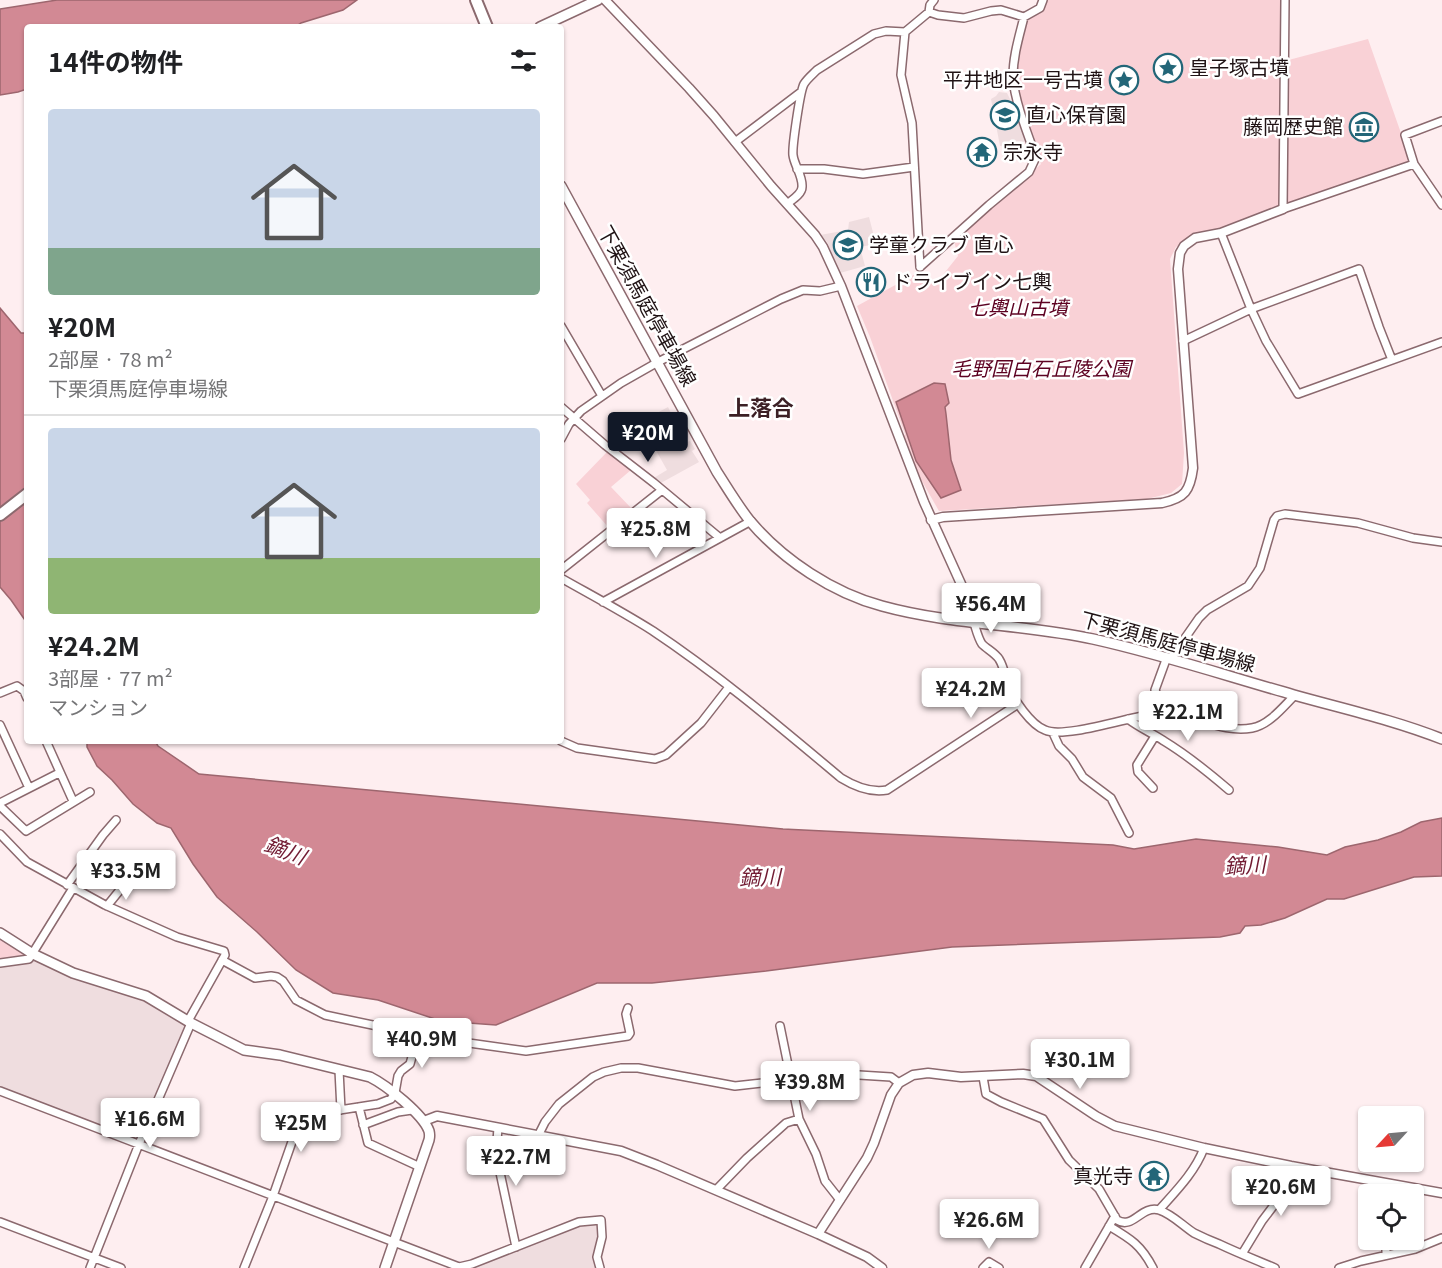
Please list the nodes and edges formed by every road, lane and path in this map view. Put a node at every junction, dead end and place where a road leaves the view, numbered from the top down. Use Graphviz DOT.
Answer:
graph roads {
  1 [pos="476,0"];
  2 [pos="598,0"];
  3 [pos="605,0"];
  4 [pos="934,0"];
  5 [pos="1043,0"];
  6 [pos="1285,0"];
  7 [pos="929,12"];
  8 [pos="1024,17"];
  9 [pos="486,24"];
  10 [pos="546,24"];
  11 [pos="905,32"];
  12 [pos="801,92"];
  13 [pos="1442,121"];
  14 [pos="735,142"];
  15 [pos="1414,164"];
  16 [pos="915,167"];
  17 [pos="797,169"];
  18 [pos="564,191"];
  19 [pos="787,204"];
  20 [pos="1442,205"];
  21 [pos="1283,209"];
  22 [pos="1221,233"];
  23 [pos="841,286"];
  24 [pos="1251,309"];
  25 [pos="564,331"];
  26 [pos="1183,341"];
  27 [pos="1442,342"];
  28 [pos="1392,360"];
  29 [pos="658,362"];
  30 [pos="602,396"];
  31 [pos="564,410"];
  32 [pos="574,418"];
  33 [pos="564,434"];
  34 [pos="662,490"];
  35 [pos="24,496"];
  36 [pos="0,515"];
  37 [pos="931,520"];
  38 [pos="751,521"];
  39 [pos="720,538"];
  40 [pos="1442,543"];
  41 [pos="564,568"];
  42 [pos="564,580"];
  43 [pos="603,602"];
  44 [pos="974,623"];
  45 [pos="1169,657"];
  46 [pos="729,687"];
  47 [pos="24,691"];
  48 [pos="0,693"];
  49 [pos="1295,695"];
  50 [pos="1018,704"];
  51 [pos="1173,713"];
  52 [pos="1128,718"];
  53 [pos="0,724"];
  54 [pos="1053,733"];
  55 [pos="1155,736"];
  56 [pos="1442,739"];
  57 [pos="564,742"];
  58 [pos="47,744"];
  59 [pos="59,773"];
  60 [pos="29,788"];
  61 [pos="1153,788"];
  62 [pos="1229,790"];
  63 [pos="90,792"];
  64 [pos="73,801"];
  65 [pos="0,804"];
  66 [pos="116,820"];
  67 [pos="1129,833"];
  68 [pos="0,834"];
  69 [pos="128,880"];
  70 [pos="70,887"];
  71 [pos="107,906"];
  72 [pos="0,933"];
  73 [pos="33,954"];
  74 [pos="222,960"];
  75 [pos="0,963"];
  76 [pos="628,1008"];
  77 [pos="190,1022"];
  78 [pos="780,1026"];
  79 [pos="418,1035"];
  80 [pos="339,1070"];
  81 [pos="983,1077"];
  82 [pos="791,1080"];
  83 [pos="899,1083"];
  84 [pos="0,1091"];
  85 [pos="395,1094"];
  86 [pos="359,1107"];
  87 [pos="340,1110"];
  88 [pos="412,1110"];
  89 [pos="799,1119"];
  90 [pos="424,1121"];
  91 [pos="363,1125"];
  92 [pos="498,1128"];
  93 [pos="538,1137"];
  94 [pos="139,1144"];
  95 [pos="1204,1148"];
  96 [pos="1291,1166"];
  97 [pos="420,1167"];
  98 [pos="1384,1184"];
  99 [pos="716,1190"];
  100 [pos="1424,1190"];
  101 [pos="1442,1193"];
  102 [pos="273,1196"];
  103 [pos="840,1200"];
  104 [pos="1159,1210"];
  105 [pos="1115,1216"];
  106 [pos="0,1222"];
  107 [pos="1109,1226"];
  108 [pos="818,1234"];
  109 [pos="1442,1238"];
  110 [pos="395,1242"];
  111 [pos="516,1247"];
  112 [pos="1386,1250"];
  113 [pos="1242,1254"];
  114 [pos="1386,1255"];
  115 [pos="94,1258"];
  116 [pos="90,1268"];
  117 [pos="121,1268"];
  118 [pos="244,1268"];
  119 [pos="385,1268"];
  120 [pos="600,1268"];
  121 [pos="882,1268"];
  122 [pos="983,1268"];
  123 [pos="999,1268"];
  124 [pos="1085,1268"];
  125 [pos="1153,1268"];
  126 [pos="1275,1268"];
  127 [pos="1339,1268"];
  1 -- 9 [label="main road"];
  2 -- 10 [label="main road"];
  3 -- 14 [label="street"];
  4 -- 7 [label="street"];
  5 -- 8 [label="street"];
  6 -- 21 [label="street"];
  7 -- 8 [label="street"];
  7 -- 11 [label="street"];
  8 -- 16 [label="street"];
  11 -- 12 [label="street"];
  11 -- 16 [label="street"];
  12 -- 14 [label="street"];
  12 -- 17 [label="street"];
  13 -- 15 [label="street"];
  14 -- 19 [label="street"];
  15 -- 20 [label="street"];
  15 -- 21 [label="street"];
  16 -- 17 [label="street"];
  17 -- 19 [label="street"];
  18 -- 29 [label="main road, 下栗須馬庭停車場線"];
  19 -- 23 [label="street"];
  21 -- 22 [label="street"];
  22 -- 24 [label="street"];
  22 -- 26 [label="street"];
  23 -- 29 [label="street"];
  23 -- 37 [label="street"];
  24 -- 26 [label="street"];
  24 -- 28 [label="street"];
  24 -- 28 [label="street"];
  25 -- 30 [label="street"];
  26 -- 37 [label="street"];
  27 -- 28 [label="street"];
  29 -- 30 [label="street"];
  29 -- 38 [label="main road, 下栗須馬庭停車場線"];
  30 -- 32 [label="street"];
  31 -- 32 [label="street"];
  32 -- 33 [label="street"];
  32 -- 34 [label="street"];
  34 -- 39 [label="street"];
  34 -- 41 [label="street"];
  35 -- 36 [label="main road"];
  37 -- 44 [label="street"];
  38 -- 39 [label="street"];
  38 -- 44 [label="main road, 下栗須馬庭停車場線"];
  39 -- 43 [label="street"];
  40 -- 45 [label="street"];
  42 -- 43 [label="street"];
  43 -- 46 [label="street"];
  44 -- 45 [label="main road, 下栗須馬庭停車場線"];
  44 -- 50 [label="street"];
  45 -- 49 [label="main road, 下栗須馬庭停車場線"];
  45 -- 51 [label="street"];
  46 -- 50 [label="street"];
  46 -- 57 [label="street"];
  47 -- 48 [label="street"];
  49 -- 51 [label="street"];
  49 -- 56 [label="main road, 下栗須馬庭停車場線"];
  50 -- 54 [label="street"];
  51 -- 52 [label="street"];
  52 -- 54 [label="street"];
  52 -- 55 [label="street"];
  53 -- 60 [label="street"];
  54 -- 67 [label="street"];
  55 -- 61 [label="street"];
  55 -- 62 [label="street"];
  58 -- 59 [label="street"];
  59 -- 60 [label="street"];
  59 -- 64 [label="street"];
  60 -- 65 [label="street"];
  63 -- 64 [label="street"];
  64 -- 65 [label="street"];
  66 -- 70 [label="street"];
  68 -- 70 [label="street"];
  69 -- 71 [label="street"];
  70 -- 71 [label="street"];
  70 -- 73 [label="street"];
  71 -- 74 [label="street"];
  72 -- 73 [label="main road"];
  73 -- 75 [label="street"];
  73 -- 77 [label="main road"];
  74 -- 77 [label="street"];
  74 -- 79 [label="street"];
  76 -- 79 [label="street"];
  77 -- 80 [label="main road"];
  77 -- 94 [label="street"];
  78 -- 82 [label="street"];
  79 -- 85 [label="street"];
  80 -- 85 [label="main road"];
  80 -- 87 [label="street"];
  81 -- 83 [label="street"];
  81 -- 95 [label="street"];
  81 -- 105 [label="street"];
  82 -- 83 [label="street"];
  82 -- 89 [label="street"];
  82 -- 93 [label="street"];
  83 -- 103 [label="street"];
  84 -- 94 [label="street"];
  85 -- 86 [label="street"];
  85 -- 88 [label="main road"];
  86 -- 87 [label="street"];
  86 -- 91 [label="street"];
  87 -- 102 [label="street"];
  88 -- 90 [label="main road"];
  88 -- 91 [label="street"];
  89 -- 99 [label="street"];
  89 -- 103 [label="street"];
  90 -- 92 [label="street"];
  90 -- 97 [label="main road"];
  91 -- 97 [label="street"];
  92 -- 93 [label="street"];
  92 -- 111 [label="street"];
  93 -- 99 [label="street"];
  94 -- 102 [label="street"];
  94 -- 115 [label="street"];
  95 -- 96 [label="street"];
  95 -- 104 [label="street"];
  96 -- 98 [label="street"];
  96 -- 113 [label="street"];
  97 -- 110 [label="main road"];
  99 -- 108 [label="street"];
  100 -- 101 [label="street"];
  102 -- 110 [label="street"];
  102 -- 118 [label="street"];
  103 -- 108 [label="street"];
  104 -- 105 [label="street"];
  104 -- 113 [label="street"];
  105 -- 107 [label="street"];
  106 -- 115 [label="street"];
  107 -- 124 [label="street"];
  107 -- 125 [label="street"];
  108 -- 121 [label="street"];
  109 -- 114 [label="street"];
  110 -- 111 [label="street"];
  110 -- 119 [label="main road"];
  111 -- 120 [label="street"];
  112 -- 114 [label="street"];
  113 -- 126 [label="street"];
  114 -- 127 [label="street"];
  115 -- 116 [label="street"];
  115 -- 117 [label="street"];
  122 -- 123 [label="street"];
}
